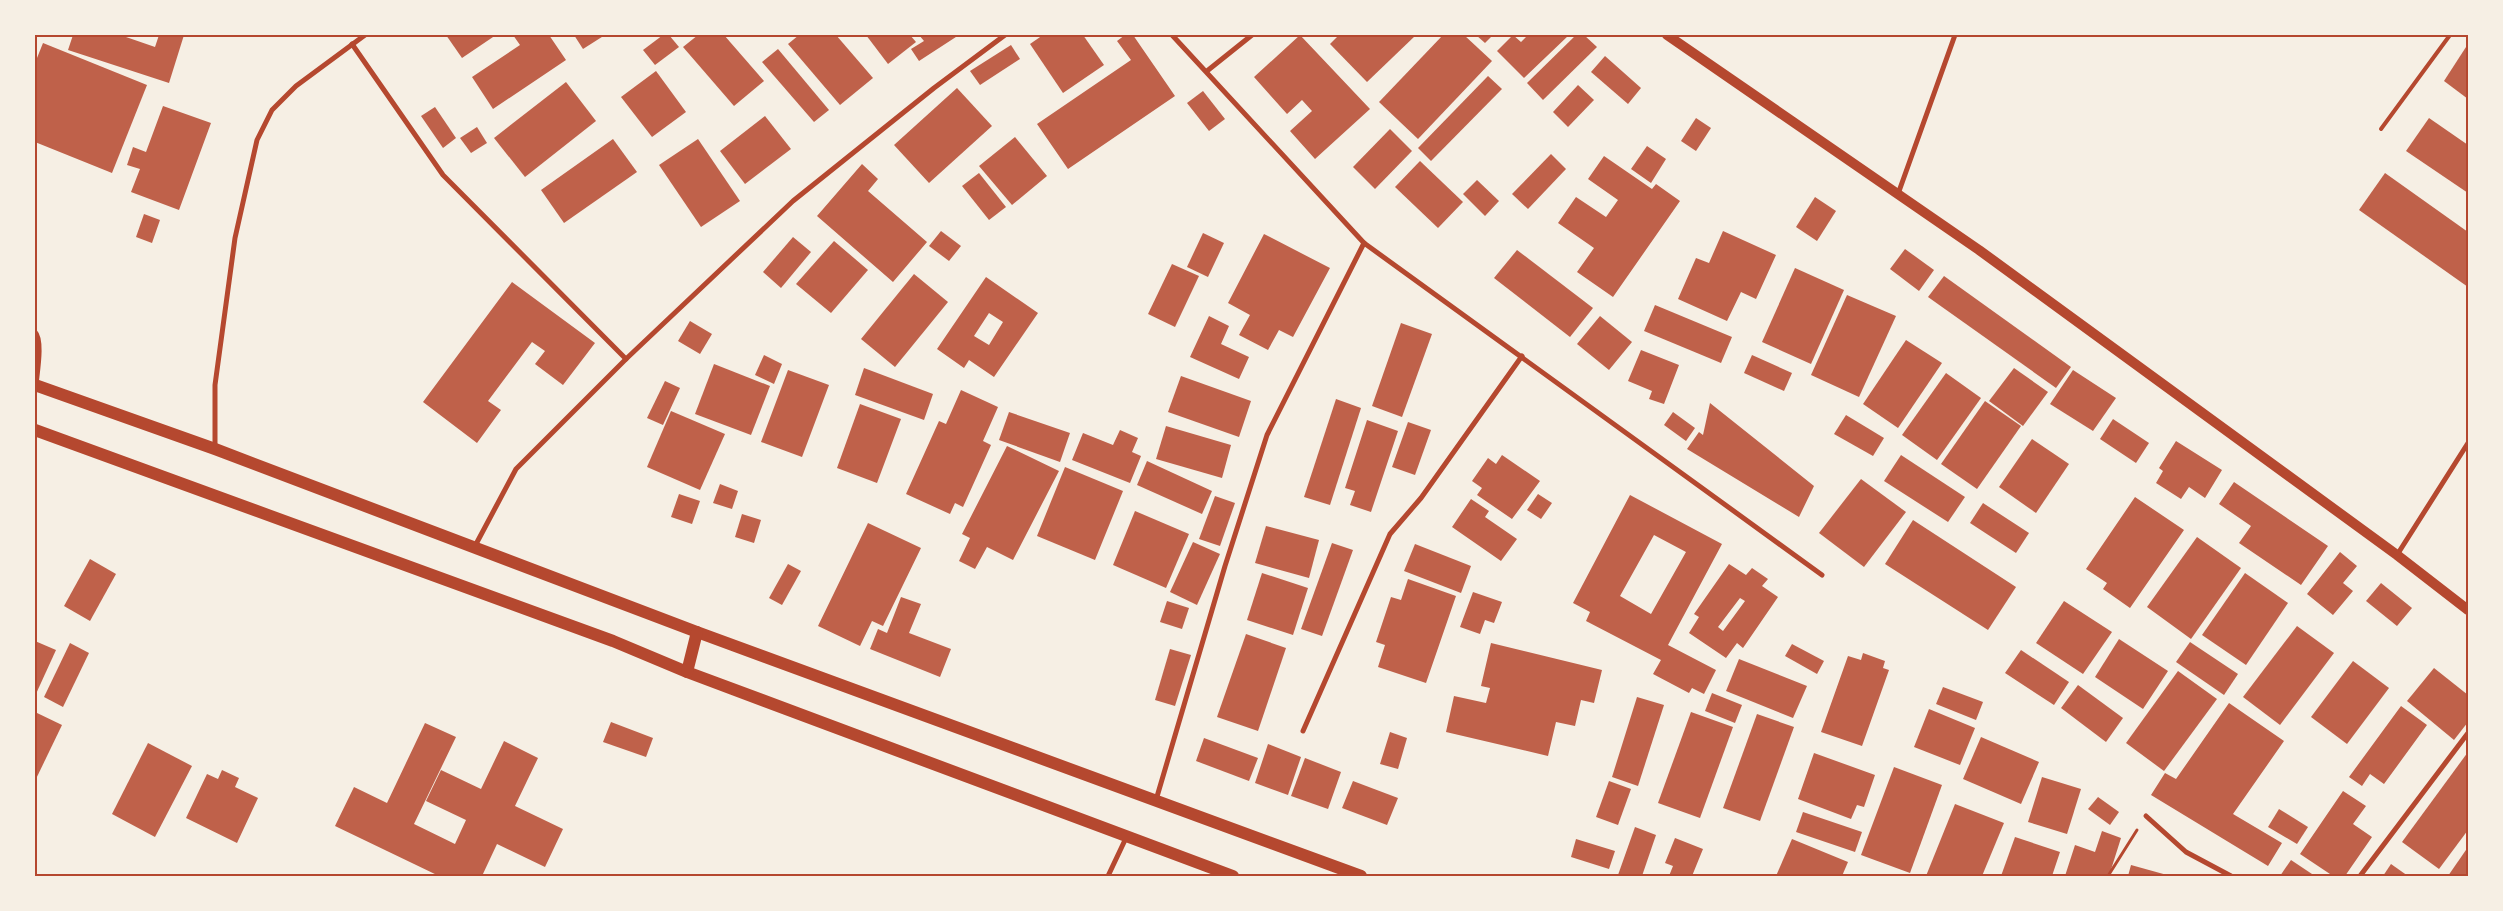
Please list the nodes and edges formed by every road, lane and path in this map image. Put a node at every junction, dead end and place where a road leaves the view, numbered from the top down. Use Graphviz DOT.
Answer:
graph roads {
  1 [pos="365,35"];
  2 [pos="1005,35"];
  3 [pos="1172,35"];
  4 [pos="1252,35"];
  5 [pos="1667,35"];
  6 [pos="1955,35"];
  7 [pos="2450,35"];
  8 [pos="352,44"];
  9 [pos="1207,71"];
  10 [pos="2381,129"];
  11 [pos="1898,194"];
  12 [pos="1364,244"];
  13 [pos="35,332"];
  14 [pos="1522,356"];
  15 [pos="626,359"];
  16 [pos="36,385"];
  17 [pos="35,430"];
  18 [pos="2468,443"];
  19 [pos="216,449"];
  20 [pos="474,548"];
  21 [pos="2397,555"];
  22 [pos="1822,575"];
  23 [pos="2468,610"];
  24 [pos="697,632"];
  25 [pos="687,672"];
  26 [pos="1303,731"];
  27 [pos="2468,733"];
  28 [pos="1155,802"];
  29 [pos="2146,816"];
  30 [pos="1126,837"];
  31 [pos="1108,876"];
  32 [pos="1233,876"];
  33 [pos="1361,876"];
  34 [pos="2108,876"];
  35 [pos="2231,876"];
  36 [pos="2360,876"];
  1 -- 8 [label="street"];
  2 -- 15 [label="street"];
  3 -- 9 [label="street"];
  4 -- 9 [label="street"];
  5 -- 11 [label="main road"];
  6 -- 11 [label="street"];
  7 -- 10 [label="lane"];
  8 -- 15 [label="street"];
  8 -- 19 [label="street"];
  9 -- 12 [label="street"];
  11 -- 21 [label="main road"];
  12 -- 14 [label="street"];
  12 -- 28 [label="street"];
  13 -- 16 [label="street"];
  14 -- 22 [label="street"];
  14 -- 26 [label="street"];
  15 -- 20 [label="street"];
  16 -- 19 [label="main road"];
  17 -- 25 [label="main road"];
  18 -- 21 [label="street"];
  19 -- 20 [label="main road"];
  20 -- 24 [label="main road"];
  21 -- 23 [label="main road"];
  24 -- 25 [label="main road"];
  24 -- 28 [label="main road"];
  25 -- 30 [label="main road"];
  27 -- 36 [label="street"];
  28 -- 33 [label="main road"];
  29 -- 34 [label="path"];
  29 -- 35 [label="street"];
  30 -- 31 [label="street"];
  30 -- 32 [label="main road"];
}
